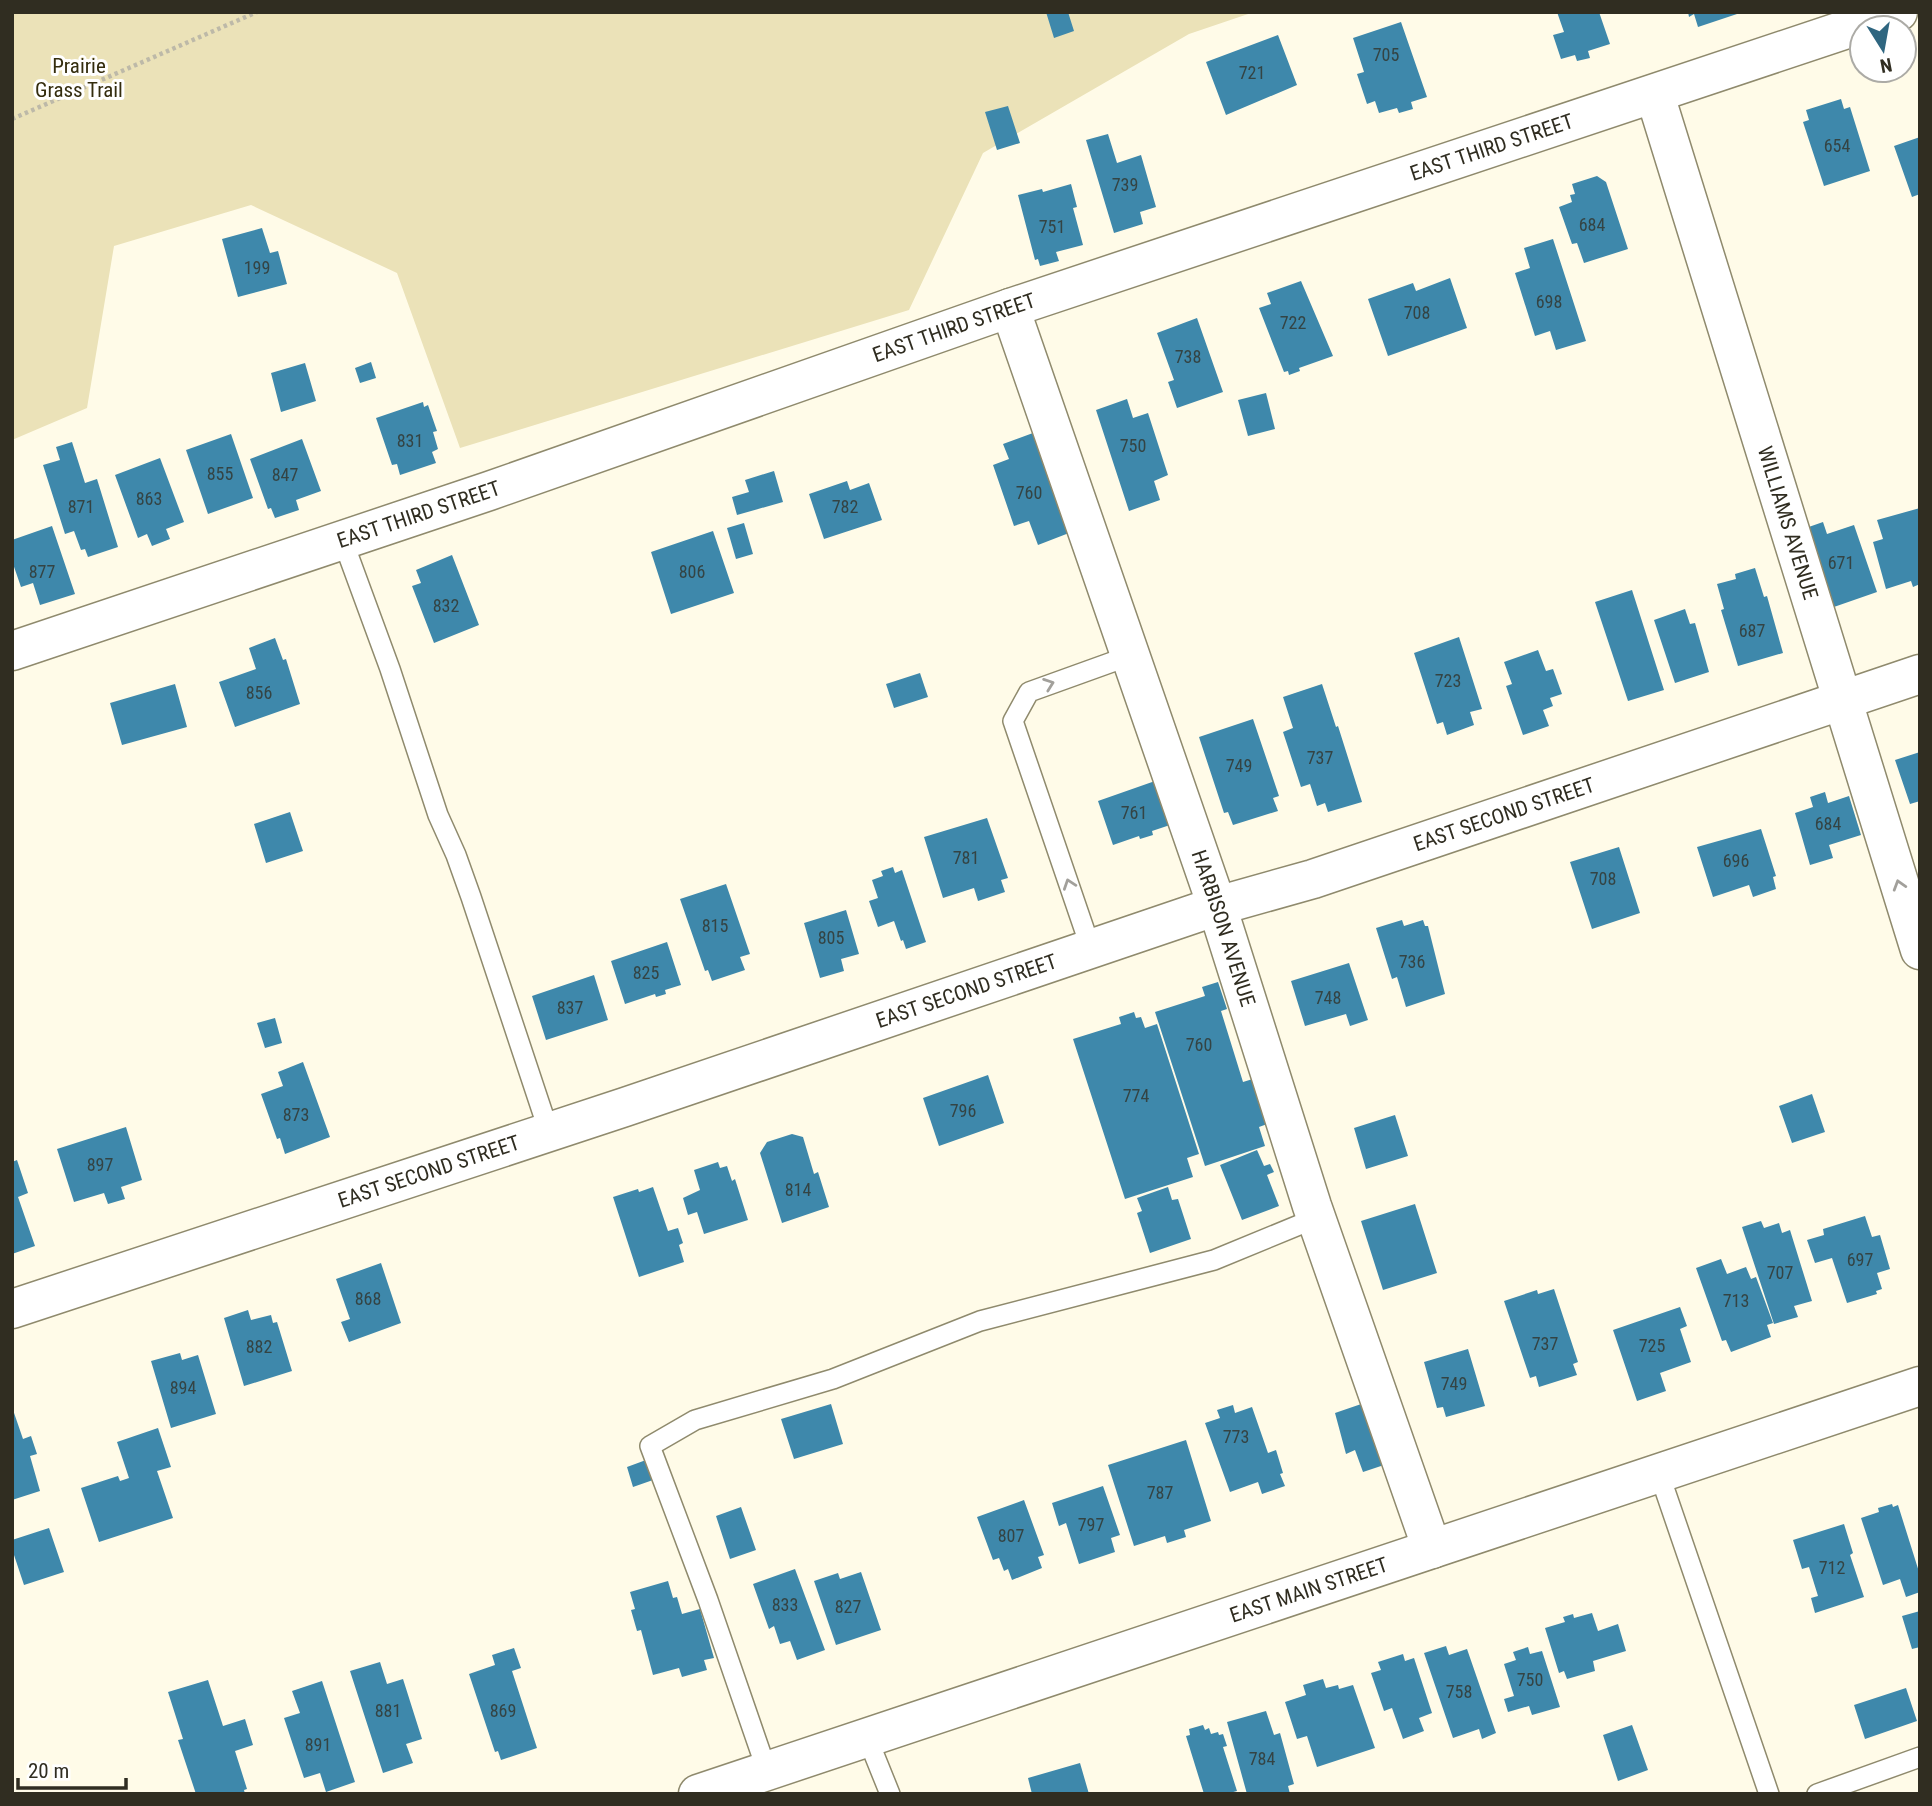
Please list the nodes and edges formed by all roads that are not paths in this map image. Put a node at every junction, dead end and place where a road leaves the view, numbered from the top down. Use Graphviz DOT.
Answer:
graph roads {
  1 [pos="1898,12"];
  2 [pos="1655,95"];
  3 [pos="1010,308"];
  4 [pos="343,541"];
  5 [pos="12,651"];
  6 [pos="1129,656"];
  7 [pos="1920,674"];
  8 [pos="1843,700"];
  9 [pos="1217,906"];
  10 [pos="1091,949"];
  11 [pos="1920,950"];
  12 [pos="549,1132"];
  13 [pos="1316,1218"];
  14 [pos="12,1309"];
  15 [pos="1920,1386"];
  16 [pos="1659,1473"];
  17 [pos="1432,1549"];
  18 [pos="867,1737"];
  19 [pos="1920,1757"];
  20 [pos="767,1771"];
  21 [pos="698,1794"];
  22 [pos="890,1794"];
  23 [pos="1769,1794"];
  24 [pos="1817,1794"];
  1 -- 2 [label="street, EAST THIRD STREET"];
  2 -- 3 [label="street, EAST THIRD STREET"];
  2 -- 8 [label="street, WILLIAMS AVENUE"];
  3 -- 4 [label="street, EAST THIRD STREET"];
  3 -- 6 [label="street, HARBISON AVENUE"];
  4 -- 5 [label="street, EAST THIRD STREET"];
  4 -- 12 [label="lane"];
  6 -- 9 [label="street, HARBISON AVENUE"];
  10 -- 6 [label="lane, one-way"];
  7 -- 8 [label="street, EAST SECOND STREET"];
  8 -- 9 [label="street, EAST SECOND STREET"];
  11 -- 8 [label="street, WILLIAMS AVENUE, one-way"];
  9 -- 10 [label="street, EAST SECOND STREET"];
  9 -- 13 [label="street, HARBISON AVENUE"];
  10 -- 12 [label="street, EAST SECOND STREET"];
  12 -- 14 [label="street, EAST SECOND STREET"];
  13 -- 17 [label="street, HARBISON AVENUE"];
  13 -- 20 [label="lane"];
  15 -- 16 [label="street, EAST MAIN STREET"];
  16 -- 17 [label="street, EAST MAIN STREET"];
  16 -- 23 [label="lane"];
  17 -- 18 [label="street, EAST MAIN STREET"];
  18 -- 20 [label="street, EAST MAIN STREET"];
  18 -- 22 [label="lane"];
  19 -- 24 [label="lane"];
  20 -- 21 [label="street, EAST MAIN STREET"];
}
